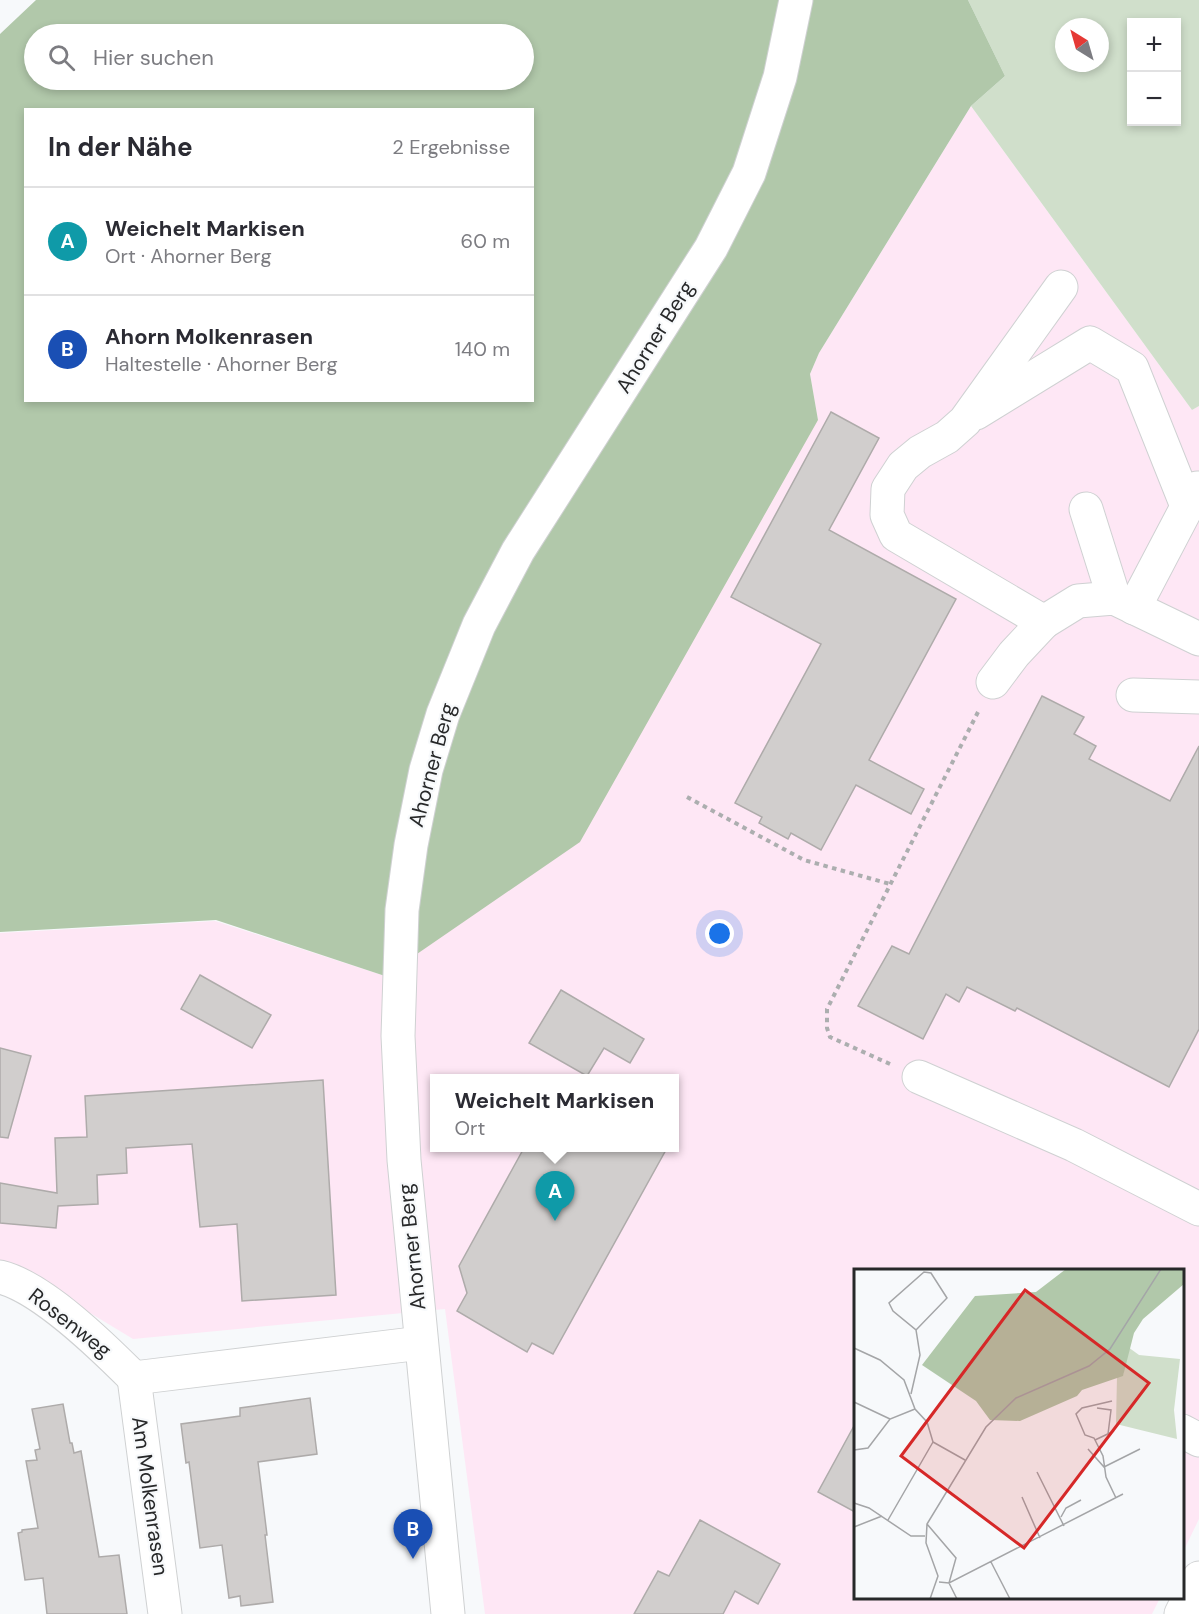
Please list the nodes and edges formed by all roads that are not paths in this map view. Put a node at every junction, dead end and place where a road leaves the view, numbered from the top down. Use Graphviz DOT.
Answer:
graph roads {
  1 [pos="796,0"];
  2 [pos="1061,286"];
  3 [pos="965,421"];
  4 [pos="1193,495"];
  5 [pos="1086,508"];
  6 [pos="1124,603"];
  7 [pos="1044,622"];
  8 [pos="1199,639"];
  9 [pos="993,682"];
  10 [pos="1134,695"];
  11 [pos="1199,697"];
  12 [pos="919,1077"];
  13 [pos="1199,1209"];
  14 [pos="0,1277"];
  15 [pos="421,1343"];
  16 [pos="134,1378"];
  17 [pos="1184,1432"];
  18 [pos="1199,1440"];
  19 [pos="1199,1578"];
  20 [pos="165,1614"];
  21 [pos="448,1614"];
  22 [pos="1181,1614"];
  1 -- 15 [label="street, Ahorner Berg"];
  2 -- 3 [label="street"];
  3 -- 4 [label="street"];
  3 -- 7 [label="street"];
  4 -- 6 [label="street"];
  5 -- 6 [label="street"];
  6 -- 7 [label="street"];
  6 -- 8 [label="street"];
  7 -- 9 [label="street"];
  10 -- 11 [label="street"];
  12 -- 13 [label="street"];
  14 -- 16 [label="street, Rosenweg"];
  15 -- 16 [label="street"];
  15 -- 21 [label="street, Ahorner Berg"];
  16 -- 20 [label="street, Am Molkenrasen"];
  17 -- 18 [label="street"];
  19 -- 22 [label="street"];
}
